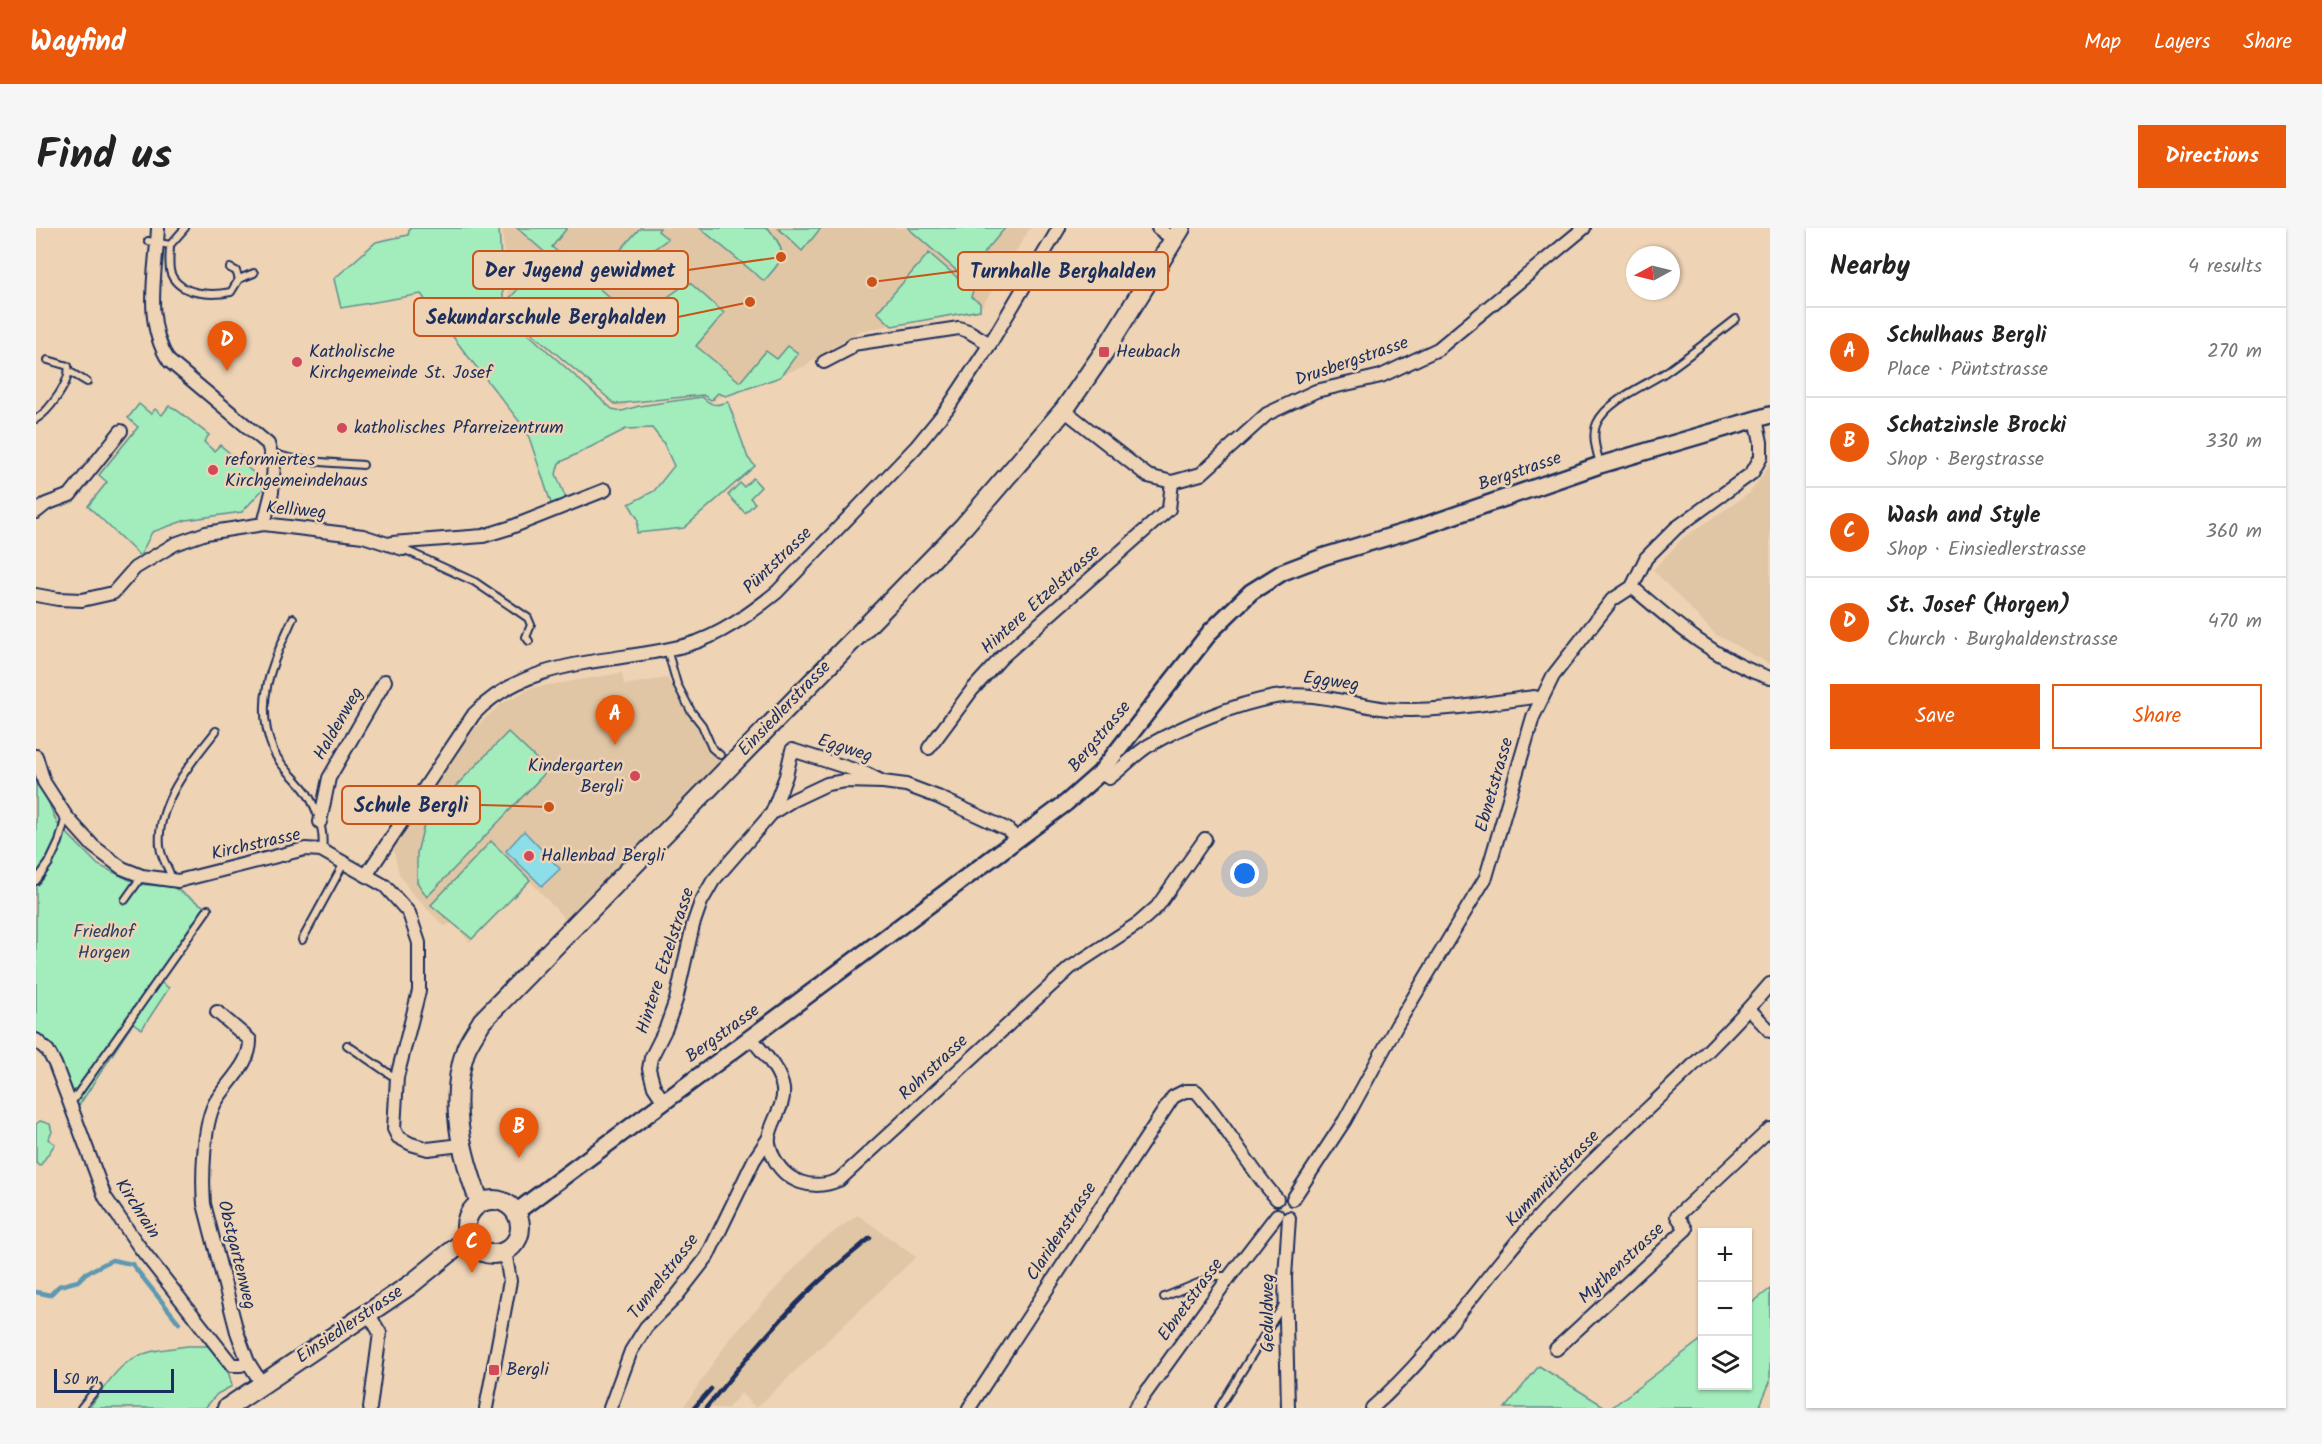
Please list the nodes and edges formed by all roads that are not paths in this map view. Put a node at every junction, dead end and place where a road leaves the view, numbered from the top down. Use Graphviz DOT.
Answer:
graph roads {
  1 [pos="158,228"];
  2 [pos="185,228"];
  3 [pos="1059,228"];
  4 [pos="1158,228"];
  5 [pos="1584,228"];
  6 [pos="1177,234"];
  7 [pos="158,243"];
  8 [pos="230,268"];
  9 [pos="254,273"];
  10 [pos="239,279"];
  11 [pos="1736,319"];
  12 [pos="990,344"];
  13 [pos="48,360"];
  14 [pos="824,362"];
  15 [pos="70,372"];
  16 [pos="87,382"];
  17 [pos="1064,410"];
  18 [pos="1763,417"];
  19 [pos="36,419"];
  20 [pos="120,431"];
  21 [pos="270,450"];
  22 [pos="363,465"];
  23 [pos="1600,465"];
  24 [pos="1172,482"];
  25 [pos="604,490"];
  26 [pos="36,513"];
  27 [pos="264,524"];
  28 [pos="388,543"];
  29 [pos="403,549"];
  30 [pos="1632,586"];
  31 [pos="36,596"];
  32 [pos="293,618"];
  33 [pos="529,641"];
  34 [pos="667,650"];
  35 [pos="1770,678"];
  36 [pos="385,681"];
  37 [pos="1541,699"];
  38 [pos="216,732"];
  39 [pos="929,748"];
  40 [pos="792,750"];
  41 [pos="720,755"];
  42 [pos="36,756"];
  43 [pos="1100,773"];
  44 [pos="884,782"];
  45 [pos="772,813"];
  46 [pos="66,816"];
  47 [pos="320,822"];
  48 [pos="1017,839"];
  49 [pos="1205,839"];
  50 [pos="321,850"];
  51 [pos="344,863"];
  52 [pos="367,874"];
  53 [pos="142,876"];
  54 [pos="36,881"];
  55 [pos="172,881"];
  56 [pos="125,900"];
  57 [pos="208,909"];
  58 [pos="302,940"];
  59 [pos="1770,984"];
  60 [pos="1749,1009"];
  61 [pos="216,1012"];
  62 [pos="1770,1031"];
  63 [pos="752,1038"];
  64 [pos="36,1040"];
  65 [pos="347,1045"];
  66 [pos="397,1077"];
  67 [pos="69,1100"];
  68 [pos="664,1102"];
  69 [pos="1770,1129"];
  70 [pos="768,1139"];
  71 [pos="461,1144"];
  72 [pos="1293,1198"];
  73 [pos="1277,1199"];
  74 [pos="480,1203"];
  75 [pos="516,1212"];
  76 [pos="1283,1216"];
  77 [pos="468,1238"];
  78 [pos="504,1251"];
  79 [pos="1230,1276"];
  80 [pos="1164,1297"];
  81 [pos="1285,1302"];
  82 [pos="368,1313"];
  83 [pos="1556,1348"];
  84 [pos="248,1362"];
  85 [pos="262,1384"];
  86 [pos="98,1387"];
  87 [pos="81,1408"];
  88 [pos="227,1408"];
  89 [pos="370,1408"];
  90 [pos="486,1408"];
  91 [pos="610,1408"];
  92 [pos="969,1408"];
  93 [pos="1135,1408"];
  94 [pos="1219,1408"];
  95 [pos="1288,1408"];
  96 [pos="1372,1408"];
  1 -- 7 [label="street"];
  2 -- 7 [label="lane"];
  3 -- 12 [label="street, Püntstrasse"];
  4 -- 6 [label="street"];
  5 -- 24 [label="street, Drusbergstrasse"];
  6 -- 17 [label="main road, Einsiedlerstrasse"];
  7 -- 10 [label="lane"];
  7 -- 21 [label="street"];
  8 -- 10 [label="lane"];
  9 -- 10 [label="lane"];
  11 -- 23 [label="lane"];
  12 -- 14 [label="street"];
  12 -- 34 [label="street, Püntstrasse"];
  13 -- 15 [label="lane"];
  15 -- 16 [label="lane"];
  15 -- 19 [label="lane"];
  17 -- 24 [label="street"];
  17 -- 71 [label="main road, Einsiedlerstrasse"];
  18 -- 23 [label="street, Bergstrasse"];
  18 -- 30 [label="street, Ebnetstrasse"];
  20 -- 26 [label="street"];
  21 -- 22 [label="lane"];
  21 -- 27 [label="street"];
  23 -- 43 [label="street, Bergstrasse"];
  24 -- 39 [label="street, Hintere Etzelstrasse"];
  25 -- 28 [label="street"];
  27 -- 28 [label="street, Kelliweg"];
  27 -- 31 [label="street, Kelliweg"];
  28 -- 29 [label="street, Kelliweg"];
  29 -- 33 [label="lane, Kelliweg"];
  30 -- 35 [label="street"];
  30 -- 37 [label="street, Ebnetstrasse"];
  32 -- 47 [label="lane"];
  34 -- 41 [label="lane"];
  34 -- 52 [label="street, Püntstrasse"];
  36 -- 47 [label="street, Haldenweg"];
  37 -- 43 [label="street, Eggweg"];
  37 -- 72 [label="street, Ebnetstrasse"];
  38 -- 55 [label="lane"];
  40 -- 44 [label="street, Eggweg"];
  40 -- 45 [label="street, Hintere Etzelstrasse"];
  42 -- 46 [label="street, Kirchstrasse"];
  43 -- 48 [label="street, Bergstrasse"];
  44 -- 45 [label="street, Hintere Etzelstrasse"];
  44 -- 48 [label="street, Eggweg"];
  45 -- 68 [label="street, Hintere Etzelstrasse"];
  46 -- 53 [label="street, Kirchstrasse"];
  46 -- 54 [label="lane"];
  47 -- 50 [label="lane"];
  48 -- 63 [label="street, Bergstrasse"];
  49 -- 70 [label="street, Rohrstrasse"];
  50 -- 51 [label="street, Kirchstrasse"];
  50 -- 55 [label="street, Kirchstrasse"];
  51 -- 52 [label="street, Kirchstrasse"];
  51 -- 58 [label="lane"];
  52 -- 66 [label="street, Kirchstrasse"];
  53 -- 55 [label="street, Kirchstrasse"];
  53 -- 56 [label="lane"];
  57 -- 67 [label="lane"];
  59 -- 60 [label="street, Kummrütistrasse"];
  60 -- 62 [label="street"];
  60 -- 96 [label="street, Kummrütistrasse"];
  61 -- 84 [label="street, Obstgartenweg"];
  63 -- 68 [label="street, Bergstrasse"];
  63 -- 70 [label="street"];
  64 -- 67 [label="street, Kirchrain"];
  65 -- 66 [label="lane"];
  66 -- 71 [label="street, Kirchstrasse"];
  67 -- 84 [label="street, Kirchrain"];
  68 -- 75 [label="street, Bergstrasse"];
  69 -- 83 [label="street, Mythenstrasse"];
  70 -- 91 [label="street, Tunnelstrasse"];
  71 -- 74 [label="main road, Einsiedlerstrasse"];
  72 -- 73 [label="street"];
  72 -- 76 [label="street"];
  73 -- 76 [label="street"];
  73 -- 92 [label="street, Claridenstrasse"];
  74 -- 75 [label="main road"];
  74 -- 77 [label="main road"];
  75 -- 78 [label="main road"];
  76 -- 79 [label="street, Ebnetstrasse"];
  76 -- 81 [label="street, Geduldweg"];
  77 -- 78 [label="main road"];
  77 -- 82 [label="main road, Einsiedlerstrasse"];
  78 -- 90 [label="street"];
  79 -- 80 [label="lane"];
  79 -- 93 [label="street, Ebnetstrasse"];
  81 -- 94 [label="lane"];
  81 -- 95 [label="street, Geduldweg"];
  82 -- 85 [label="main road, Einsiedlerstrasse"];
  82 -- 89 [label="street"];
  84 -- 85 [label="street, Obstgartenweg"];
  85 -- 88 [label="main road, Einsiedlerstrasse"];
  86 -- 87 [label="lane"];
}
